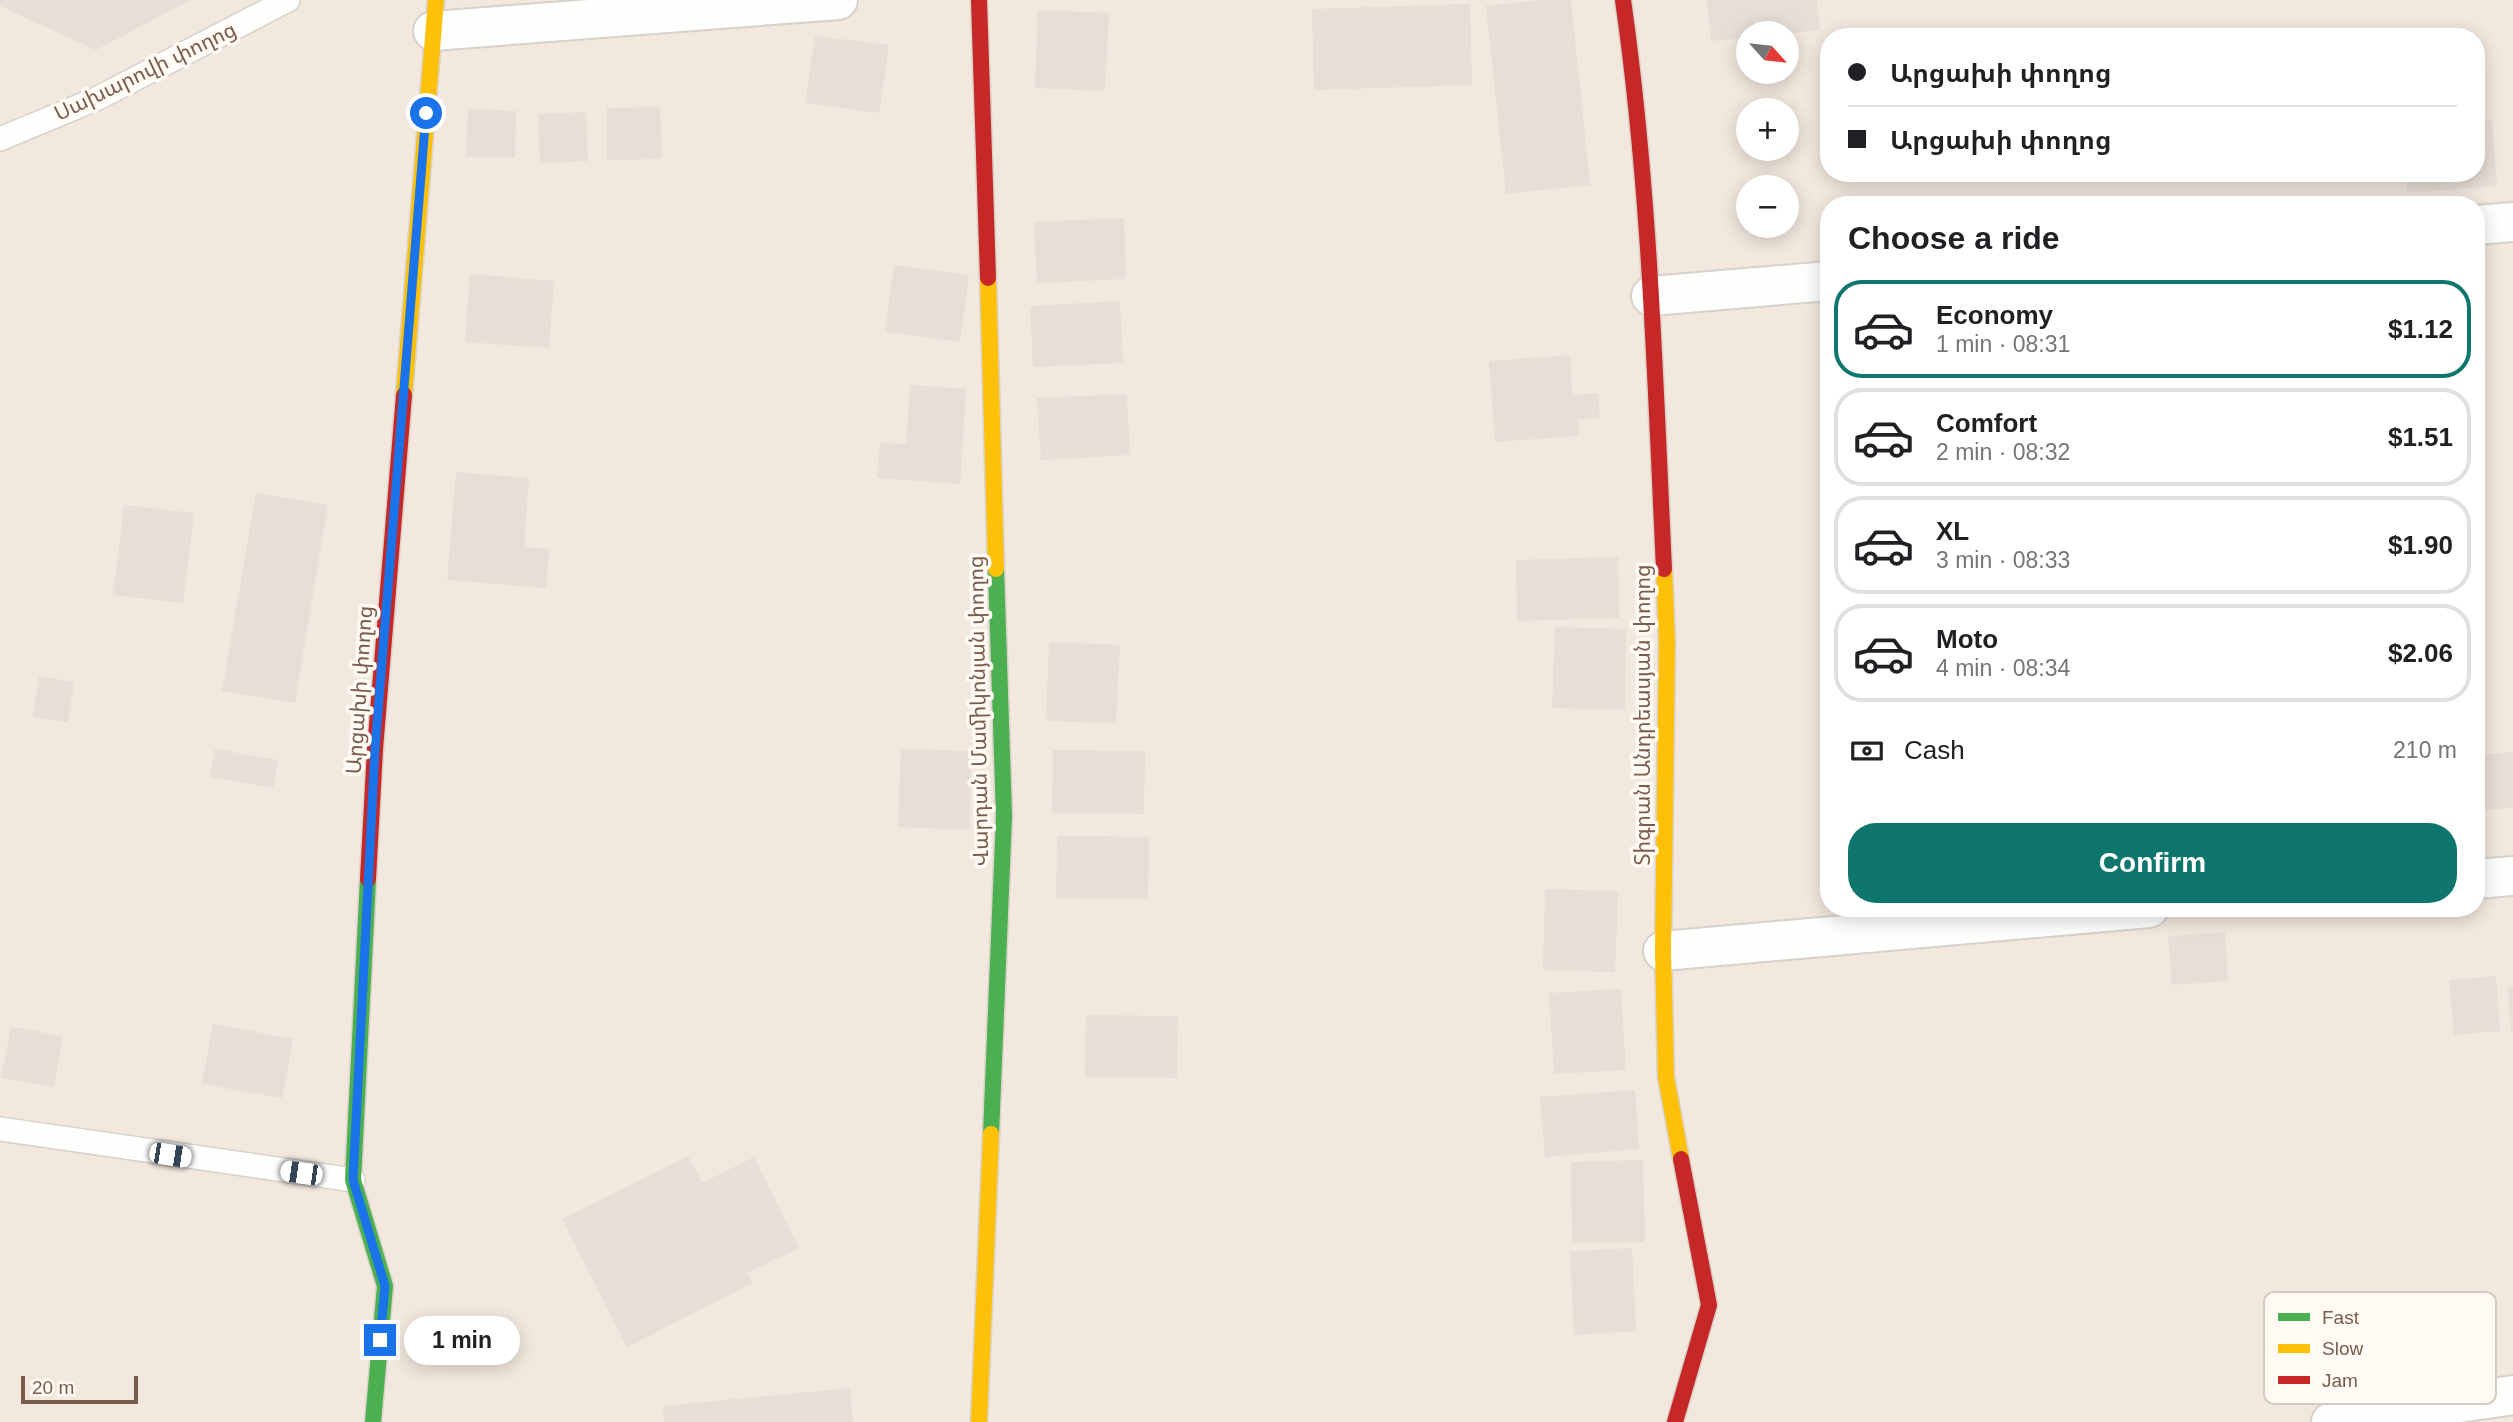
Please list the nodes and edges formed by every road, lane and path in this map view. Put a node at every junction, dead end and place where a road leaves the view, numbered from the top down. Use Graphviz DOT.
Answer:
graph roads {
  1 [pos="288,0"];
  2 [pos="838,0"];
  3 [pos="979,0"];
  4 [pos="1623,0"];
  5 [pos="434,15"];
  6 [pos="0,139"];
  7 [pos="2513,222"];
  8 [pos="2485,224"];
  9 [pos="1820,282"];
  10 [pos="1651,296"];
  11 [pos="2513,876"];
  12 [pos="2485,878"];
  13 [pos="2047,917"];
  14 [pos="1663,951"];
  15 [pos="0,1129"];
  16 [pos="353,1180"];
  17 [pos="2452,1404"];
  18 [pos="373,1422"];
  19 [pos="979,1422"];
  20 [pos="1675,1422"];
  21 [pos="2331,1422"];
  1 -- 6 [label="lane, Սախարովի փողոց"];
  2 -- 5 [label="street"];
  3 -- 19 [label="street, Վարդան Մամիկոնյան փողոց"];
  4 -- 10 [label="street, Տիգրան Անդրեասյան փողոց"];
  5 -- 16 [label="street, Արցախի փողոց"];
  7 -- 8 [label="street"];
  9 -- 10 [label="street"];
  10 -- 14 [label="street, Տիգրան Անդրեասյան փողոց"];
  11 -- 12 [label="street"];
  13 -- 14 [label="street"];
  14 -- 20 [label="street, Տիգրան Անդրեասյան փողոց"];
  15 -- 16 [label="lane"];
  16 -- 18 [label="street, Արցախի փողոց"];
  17 -- 21 [label="street"];
}
